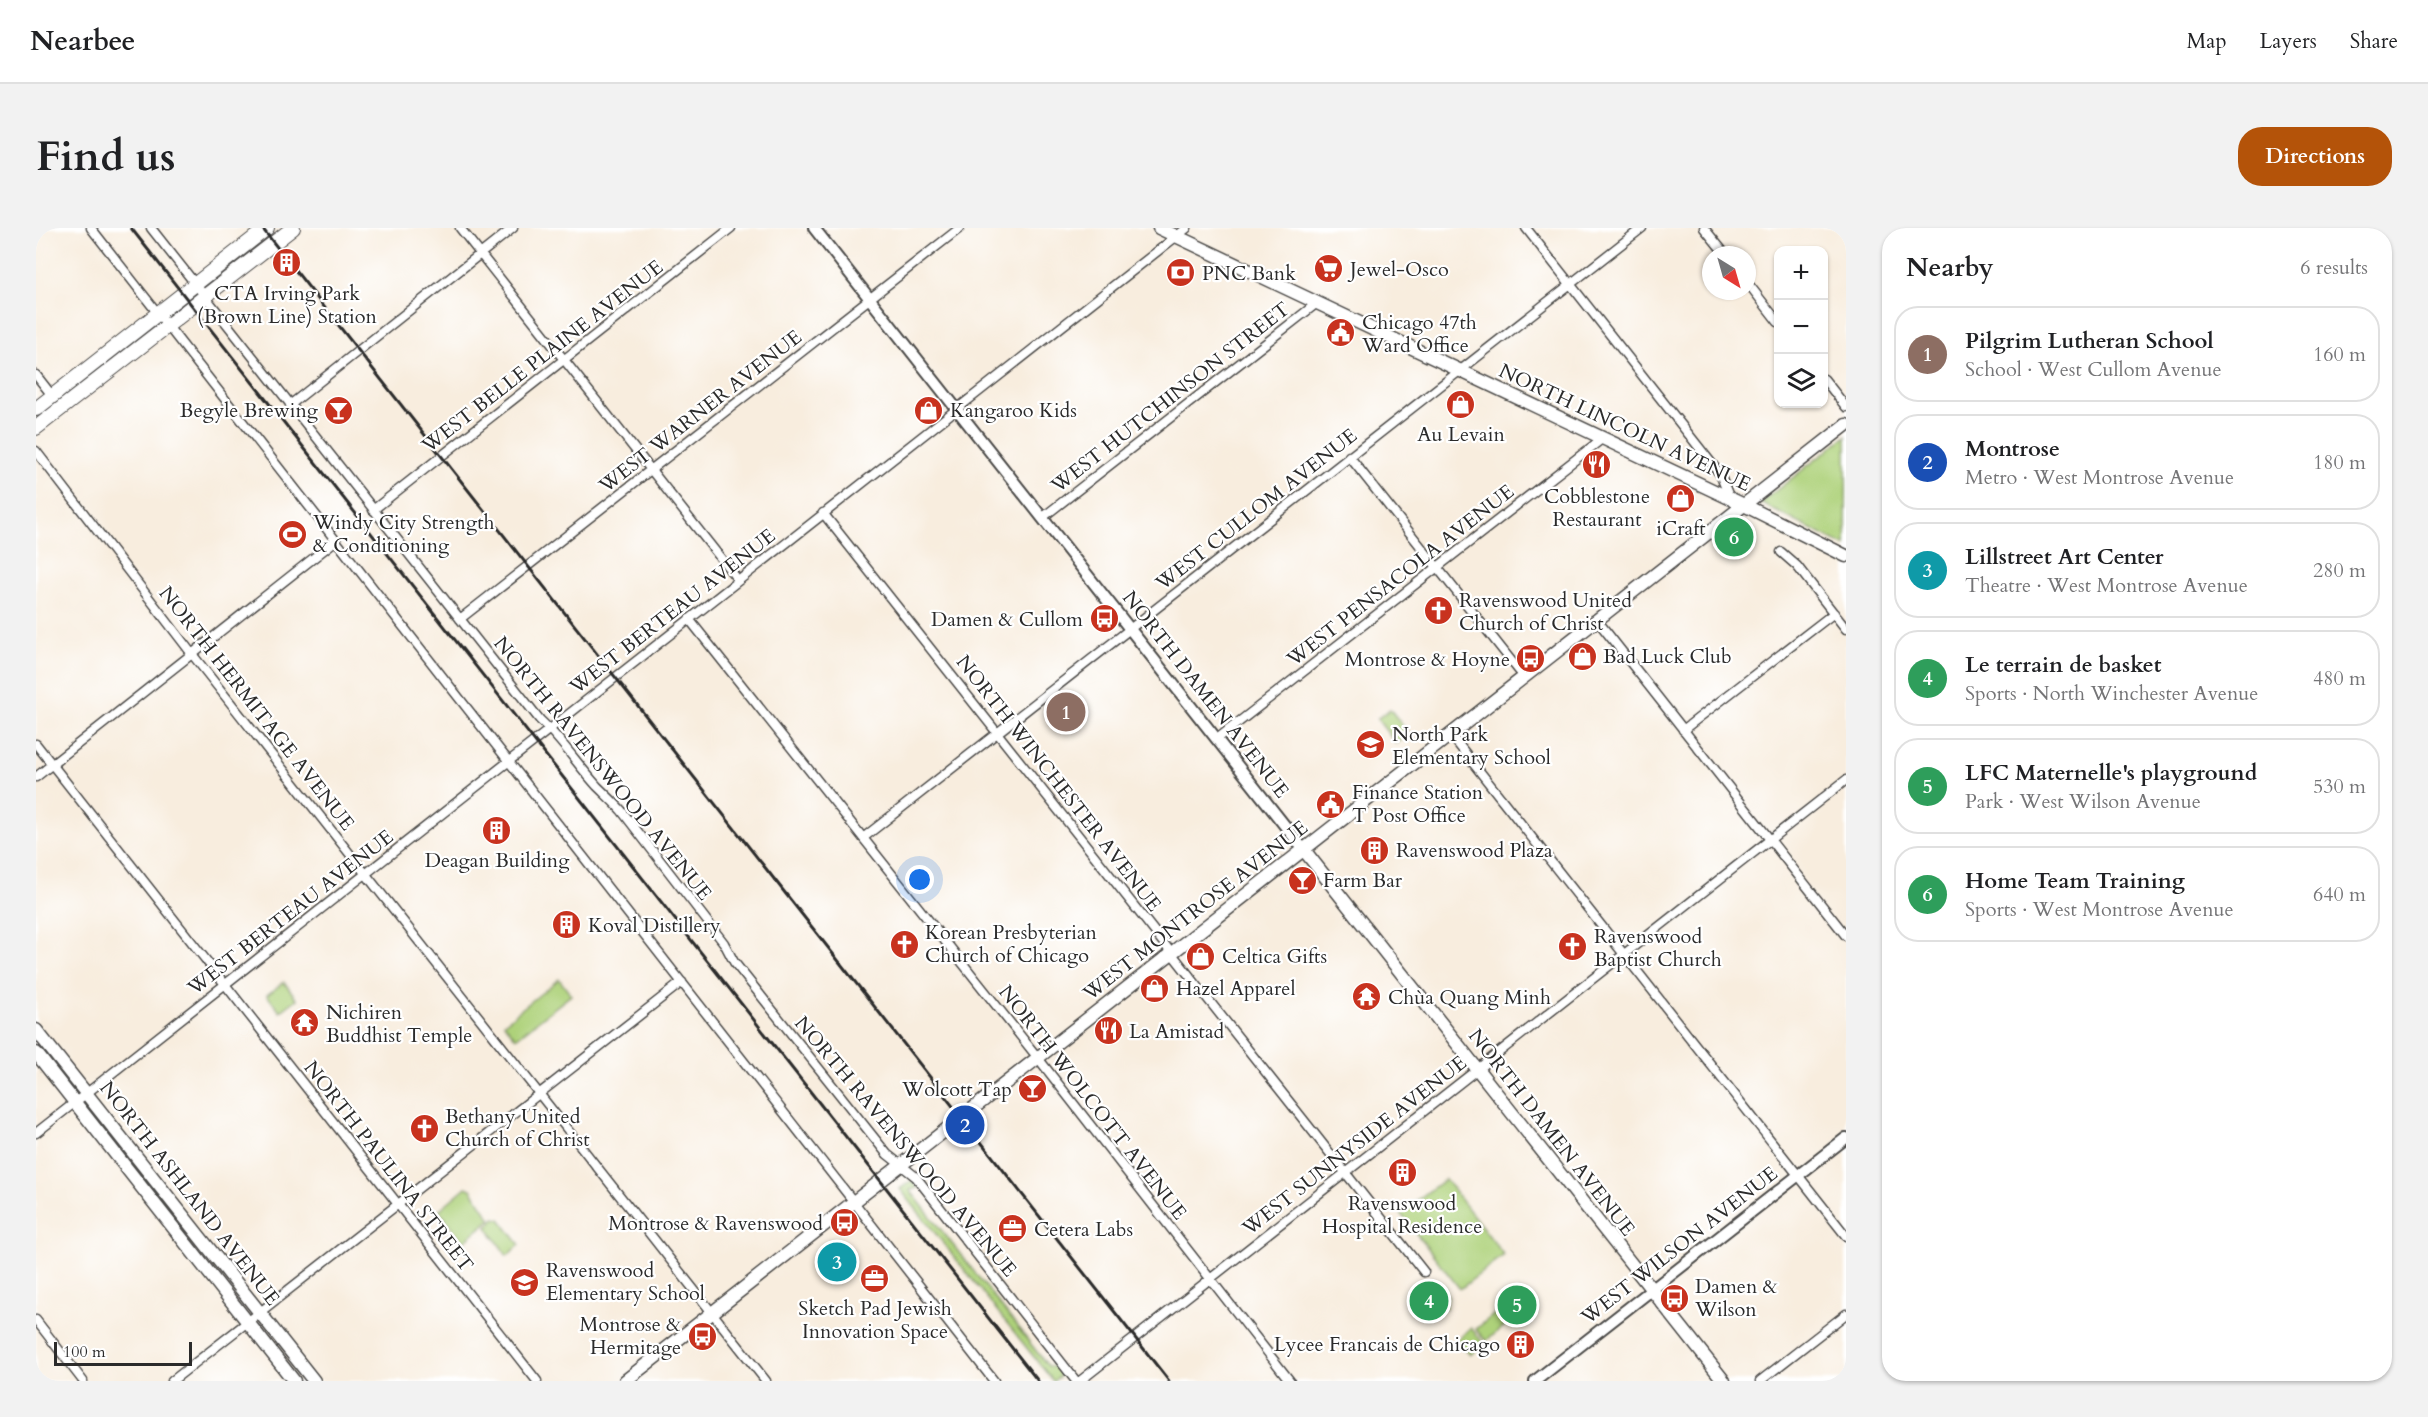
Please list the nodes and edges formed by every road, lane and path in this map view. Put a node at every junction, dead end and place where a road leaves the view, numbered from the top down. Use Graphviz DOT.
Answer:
graph roads {
  1 [pos="91,228"];
  2 [pos="151,228"];
  3 [pos="267,228"];
  4 [pos="293,228"];
  5 [pos="460,228"];
  6 [pos="513,228"];
  7 [pos="731,228"];
  8 [pos="814,228"];
  9 [pos="960,228"];
  10 [pos="1159,228"];
  11 [pos="1187,228"];
  12 [pos="1526,228"];
  13 [pos="1642,228"];
  14 [pos="1704,228"];
  15 [pos="1176,236"];
  16 [pos="1718,246"];
  17 [pos="480,254"];
  18 [pos="196,284"];
  19 [pos="1571,284"];
  20 [pos="1756,293"];
  21 [pos="205,297"];
  22 [pos="870,299"];
  23 [pos="1317,303"];
  24 [pos="158,314"];
  25 [pos="1774,316"];
  26 [pos="168,326"];
  27 [pos="564,360"];
  28 [pos="1459,371"];
  29 [pos="36,375"];
  30 [pos="1828,384"];
  31 [pos="53,396"];
  32 [pos="290,405"];
  33 [pos="1846,407"];
  34 [pos="62,408"];
  35 [pos="956,408"];
  36 [pos="36,409"];
  37 [pos="1846,425"];
  38 [pos="36,429"];
  39 [pos="1603,438"];
  40 [pos="36,451"];
  41 [pos="1349,456"];
  42 [pos="651,470"];
  43 [pos="1730,499"];
  44 [pos="1744,505"];
  45 [pos="374,510"];
  46 [pos="823,513"];
  47 [pos="1042,518"];
  48 [pos="335,541"];
  49 [pos="1781,552"];
  50 [pos="1846,556"];
  51 [pos="1437,567"];
  52 [pos="738,580"];
  53 [pos="1834,613"];
  54 [pos="460,619"];
  55 [pos="689,619"];
  56 [pos="1597,620"];
  57 [pos="1846,628"];
  58 [pos="1131,630"];
  59 [pos="192,654"];
  60 [pos="1524,678"];
  61 [pos="549,729"];
  62 [pos="1683,729"];
  63 [pos="998,733"];
  64 [pos="1451,735"];
  65 [pos="1217,739"];
  66 [pos="36,744"];
  67 [pos="507,762"];
  68 [pos="52,764"];
  69 [pos="36,777"];
  70 [pos="1846,780"];
  71 [pos="863,838"];
  72 [pos="1770,840"];
  73 [pos="1304,850"];
  74 [pos="366,873"];
  75 [pos="1846,936"];
  76 [pos="1172,953"];
  77 [pos="1624,954"];
  78 [pos="682,982"];
  79 [pos="225,984"];
  80 [pos="36,1030"];
  81 [pos="36,1053"];
  82 [pos="1038,1058"];
  83 [pos="1478,1069"];
  84 [pos="86,1093"];
  85 [pos="540,1093"];
  86 [pos="74,1103"];
  87 [pos="36,1133"];
  88 [pos="1846,1138"];
  89 [pos="902,1164"];
  90 [pos="1345,1172"];
  91 [pos="1798,1175"];
  92 [pos="398,1203"];
  93 [pos="852,1203"];
  94 [pos="1846,1236"];
  95 [pos="1424,1272"];
  96 [pos="1210,1279"];
  97 [pos="1652,1290"];
  98 [pos="260,1311"];
  99 [pos="712,1313"];
  100 [pos="1846,1314"];
  101 [pos="36,1320"];
  102 [pos="247,1321"];
  103 [pos="83,1381"];
  104 [pos="172,1381"];
  105 [pos="294,1381"];
  106 [pos="314,1381"];
  107 [pos="537,1381"];
  108 [pos="625,1381"];
  109 [pos="766,1381"];
  110 [pos="994,1381"];
  111 [pos="1078,1381"];
  112 [pos="1290,1381"];
  113 [pos="1535,1381"];
  114 [pos="1724,1381"];
  115 [pos="1760,1381"];
  1 -- 24 [label="street"];
  2 -- 18 [label="street, NORTH RAVENSWOOD AVENUE"];
  3 -- 18 [label="main road"];
  4 -- 21 [label="main road"];
  5 -- 17 [label="street"];
  6 -- 17 [label="street"];
  7 -- 27 [label="street, WEST BELLE PLAINE AVENUE"];
  8 -- 22 [label="street, NORTH DAMEN AVENUE"];
  9 -- 22 [label="street, WEST WARNER AVENUE"];
  10 -- 15 [label="main road, NORTH LINCOLN AVENUE"];
  11 -- 15 [label="street, WEST BERTEAU AVENUE"];
  12 -- 19 [label="street"];
  13 -- 19 [label="street, WEST CULLOM AVENUE"];
  14 -- 16 [label="street"];
  15 -- 23 [label="main road, NORTH LINCOLN AVENUE"];
  15 -- 35 [label="street, WEST BERTEAU AVENUE"];
  17 -- 27 [label="street"];
  17 -- 32 [label="street"];
  18 -- 21 [label="street, NORTH RAVENSWOOD AVENUE"];
  18 -- 24 [label="main road"];
  19 -- 28 [label="street, WEST CULLOM AVENUE"];
  19 -- 43 [label="street"];
  20 -- 25 [label="street"];
  21 -- 26 [label="main road"];
  21 -- 32 [label="street, NORTH RAVENSWOOD AVENUE"];
  22 -- 35 [label="street, NORTH DAMEN AVENUE"];
  22 -- 42 [label="street, WEST WARNER AVENUE"];
  23 -- 28 [label="main road, NORTH LINCOLN AVENUE"];
  23 -- 47 [label="street, WEST HUTCHINSON STREET"];
  24 -- 26 [label="street"];
  24 -- 31 [label="main road"];
  26 -- 34 [label="main road"];
  26 -- 48 [label="street"];
  27 -- 42 [label="street"];
  27 -- 45 [label="street, WEST BELLE PLAINE AVENUE"];
  28 -- 39 [label="main road, NORTH LINCOLN AVENUE"];
  28 -- 41 [label="street, WEST CULLOM AVENUE"];
  29 -- 31 [label="street"];
  30 -- 33 [label="street"];
  31 -- 34 [label="street"];
  31 -- 36 [label="main road"];
  32 -- 45 [label="street, NORTH RAVENSWOOD AVENUE"];
  34 -- 38 [label="main road"];
  35 -- 46 [label="street, WEST BERTEAU AVENUE"];
  35 -- 47 [label="street, NORTH DAMEN AVENUE"];
  37 -- 44 [label="main road, WEST MONTROSE AVENUE"];
  39 -- 43 [label="main road, NORTH LINCOLN AVENUE"];
  39 -- 51 [label="street, WEST PENSACOLA AVENUE"];
  40 -- 59 [label="street, NORTH HERMITAGE AVENUE"];
  41 -- 51 [label="street"];
  41 -- 58 [label="street, WEST CULLOM AVENUE"];
  42 -- 52 [label="street"];
  42 -- 54 [label="street, WEST WARNER AVENUE"];
  43 -- 44 [label="main road, NORTH LINCOLN AVENUE"];
  44 -- 50 [label="main road, NORTH LINCOLN AVENUE"];
  44 -- 56 [label="main road, WEST MONTROSE AVENUE"];
  45 -- 54 [label="street, NORTH RAVENSWOOD AVENUE"];
  46 -- 52 [label="street, WEST BERTEAU AVENUE"];
  46 -- 63 [label="street, NORTH WINCHESTER AVENUE"];
  47 -- 58 [label="street, NORTH DAMEN AVENUE"];
  48 -- 59 [label="street"];
  48 -- 67 [label="street"];
  49 -- 53 [label="street"];
  51 -- 60 [label="street"];
  51 -- 65 [label="street, WEST PENSACOLA AVENUE"];
  52 -- 55 [label="street, WEST BERTEAU AVENUE"];
  53 -- 57 [label="street"];
  53 -- 62 [label="street"];
  54 -- 61 [label="street, NORTH RAVENSWOOD AVENUE"];
  55 -- 61 [label="street, WEST BERTEAU AVENUE"];
  55 -- 71 [label="street, NORTH WOLCOTT AVENUE"];
  56 -- 60 [label="main road, WEST MONTROSE AVENUE"];
  56 -- 62 [label="street"];
  58 -- 63 [label="street, WEST CULLOM AVENUE"];
  58 -- 65 [label="street, NORTH DAMEN AVENUE"];
  59 -- 68 [label="street"];
  59 -- 74 [label="street, NORTH HERMITAGE AVENUE"];
  60 -- 64 [label="main road, WEST MONTROSE AVENUE"];
  61 -- 67 [label="street, WEST BERTEAU AVENUE"];
  61 -- 89 [label="street, NORTH RAVENSWOOD AVENUE"];
  62 -- 72 [label="street"];
  63 -- 71 [label="street, WEST CULLOM AVENUE"];
  63 -- 76 [label="street, NORTH WINCHESTER AVENUE"];
  64 -- 73 [label="main road, WEST MONTROSE AVENUE"];
  64 -- 77 [label="street"];
  65 -- 73 [label="street, NORTH DAMEN AVENUE"];
  66 -- 68 [label="street, NORTH PAULINA STREET"];
  67 -- 74 [label="street, WEST BERTEAU AVENUE"];
  67 -- 78 [label="street"];
  68 -- 69 [label="street"];
  68 -- 79 [label="street, NORTH PAULINA STREET"];
  70 -- 72 [label="street, WEST SUNNYSIDE AVENUE"];
  71 -- 82 [label="street, NORTH WOLCOTT AVENUE"];
  72 -- 75 [label="street"];
  72 -- 77 [label="street, WEST SUNNYSIDE AVENUE"];
  73 -- 76 [label="main road, WEST MONTROSE AVENUE"];
  73 -- 83 [label="main road, NORTH DAMEN AVENUE"];
  74 -- 79 [label="street, WEST BERTEAU AVENUE"];
  74 -- 85 [label="street, NORTH HERMITAGE AVENUE"];
  76 -- 82 [label="main road, WEST MONTROSE AVENUE"];
  76 -- 90 [label="street, NORTH WINCHESTER AVENUE"];
  77 -- 83 [label="street, WEST SUNNYSIDE AVENUE"];
  77 -- 91 [label="street"];
  78 -- 85 [label="street"];
  78 -- 93 [label="street"];
  79 -- 84 [label="street, WEST BERTEAU AVENUE"];
  79 -- 92 [label="street, NORTH PAULINA STREET"];
  80 -- 84 [label="main road, NORTH ASHLAND AVENUE"];
  81 -- 86 [label="main road, NORTH ASHLAND AVENUE"];
  82 -- 89 [label="main road, WEST MONTROSE AVENUE"];
  82 -- 96 [label="street, NORTH WOLCOTT AVENUE"];
  83 -- 90 [label="street, WEST SUNNYSIDE AVENUE"];
  83 -- 97 [label="main road, NORTH DAMEN AVENUE"];
  84 -- 86 [label="street, WEST BERTEAU AVENUE"];
  84 -- 98 [label="main road, NORTH ASHLAND AVENUE"];
  85 -- 92 [label="street"];
  85 -- 99 [label="street, NORTH HERMITAGE AVENUE"];
  86 -- 87 [label="street, WEST BERTEAU AVENUE"];
  86 -- 102 [label="main road, NORTH ASHLAND AVENUE"];
  88 -- 91 [label="street, WEST WILSON AVENUE"];
  89 -- 93 [label="main road, WEST MONTROSE AVENUE"];
  89 -- 111 [label="street, NORTH RAVENSWOOD AVENUE"];
  90 -- 95 [label="street, NORTH WINCHESTER AVENUE"];
  90 -- 96 [label="street, WEST SUNNYSIDE AVENUE"];
  91 -- 94 [label="street"];
  91 -- 97 [label="street, WEST WILSON AVENUE"];
  92 -- 98 [label="street"];
  92 -- 107 [label="street, NORTH PAULINA STREET"];
  93 -- 99 [label="main road, WEST MONTROSE AVENUE"];
  93 -- 110 [label="street"];
  96 -- 111 [label="street, WEST SUNNYSIDE AVENUE"];
  96 -- 112 [label="street, NORTH WOLCOTT AVENUE"];
  97 -- 113 [label="street, WEST WILSON AVENUE"];
  97 -- 114 [label="main road, NORTH DAMEN AVENUE"];
  98 -- 102 [label="street"];
  98 -- 106 [label="main road, NORTH ASHLAND AVENUE"];
  99 -- 108 [label="main road, WEST MONTROSE AVENUE"];
  99 -- 109 [label="street, NORTH HERMITAGE AVENUE"];
  100 -- 115 [label="street"];
  101 -- 103 [label="street"];
  102 -- 104 [label="street"];
  102 -- 105 [label="main road, NORTH ASHLAND AVENUE"];
}
